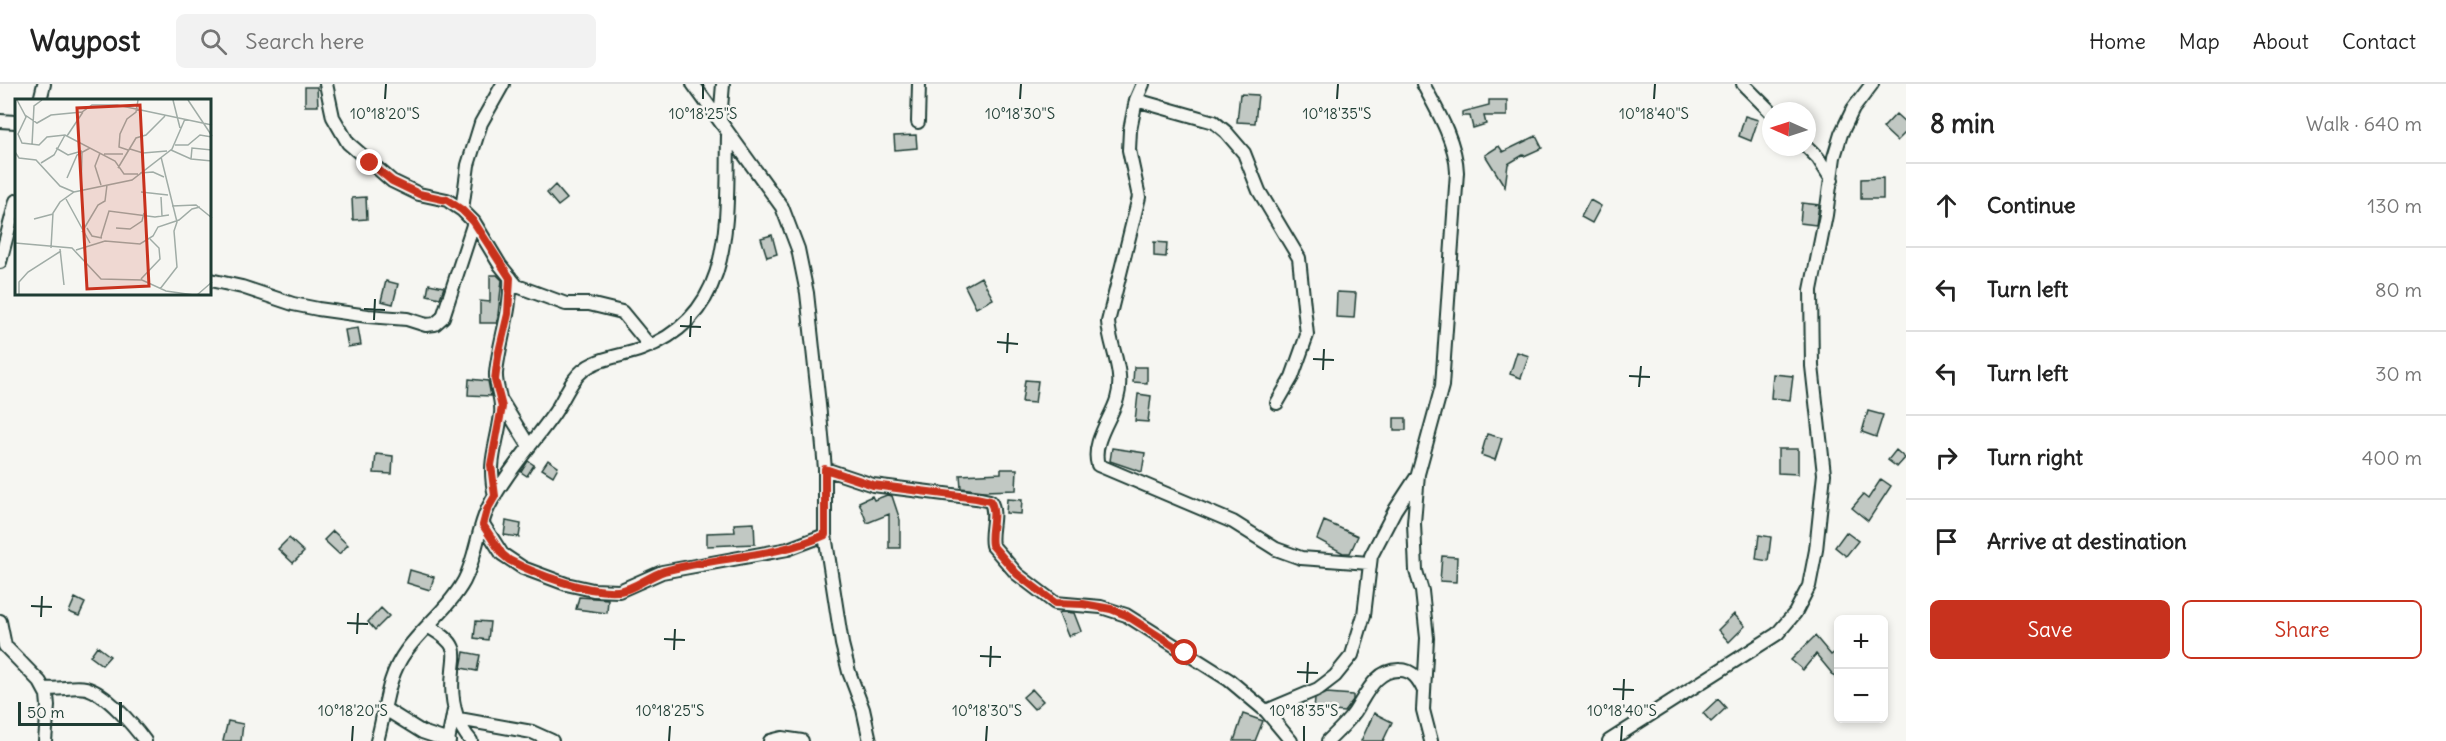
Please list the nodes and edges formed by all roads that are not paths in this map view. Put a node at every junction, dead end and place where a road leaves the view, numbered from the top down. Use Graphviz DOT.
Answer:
graph roads {
  1 [pos="44,84"];
  2 [pos="326,84"];
  3 [pos="503,84"];
  4 [pos="693,84"];
  5 [pos="723,84"];
  6 [pos="919,84"];
  7 [pos="1143,84"];
  8 [pos="1423,84"];
  9 [pos="1743,84"];
  10 [pos="1872,84"];
  11 [pos="40,99"];
  12 [pos="1136,100"];
  13 [pos="1762,102"];
  14 [pos="720,120"];
  15 [pos="0,121"];
  16 [pos="15,122"];
  17 [pos="918,122"];
  18 [pos="728,135"];
  19 [pos="1816,156"];
  20 [pos="1832,180"];
  21 [pos="15,205"];
  22 [pos="462,210"];
  23 [pos="474,222"];
  24 [pos="0,262"];
  25 [pos="510,278"];
  26 [pos="212,280"];
  27 [pos="650,346"];
  28 [pos="502,402"];
  29 [pos="1277,404"];
  30 [pos="530,446"];
  31 [pos="825,469"];
  32 [pos="1419,474"];
  33 [pos="495,496"];
  34 [pos="483,525"];
  35 [pos="825,535"];
  36 [pos="1369,563"];
  37 [pos="0,621"];
  38 [pos="429,627"];
  39 [pos="44,688"];
  40 [pos="1424,690"];
  41 [pos="385,709"];
  42 [pos="1266,711"];
  43 [pos="456,714"];
  44 [pos="45,741"];
  45 [pos="145,741"];
  46 [pos="377,741"];
  47 [pos="448,741"];
  48 [pos="471,741"];
  49 [pos="552,741"];
  50 [pos="770,741"];
  51 [pos="802,741"];
  52 [pos="870,741"];
  53 [pos="1291,741"];
  54 [pos="1328,741"];
  55 [pos="1431,741"];
  56 [pos="1609,741"];
  1 -- 11 [label="street"];
  2 -- 22 [label="street"];
  3 -- 22 [label="street"];
  4 -- 14 [label="street"];
  5 -- 14 [label="street"];
  6 -- 17 [label="street"];
  7 -- 12 [label="street"];
  8 -- 32 [label="street"];
  9 -- 13 [label="street"];
  10 -- 20 [label="street"];
  12 -- 29 [label="street"];
  12 -- 36 [label="street"];
  14 -- 18 [label="street"];
  15 -- 16 [label="street"];
  18 -- 27 [label="street"];
  18 -- 31 [label="street"];
  19 -- 20 [label="street"];
  20 -- 56 [label="street"];
  21 -- 24 [label="street"];
  22 -- 23 [label="street"];
  23 -- 25 [label="street"];
  23 -- 26 [label="street"];
  25 -- 27 [label="street"];
  25 -- 28 [label="street"];
  27 -- 30 [label="street"];
  28 -- 30 [label="street"];
  28 -- 33 [label="street"];
  30 -- 33 [label="street"];
  31 -- 35 [label="street"];
  31 -- 42 [label="street"];
  32 -- 36 [label="street"];
  32 -- 40 [label="street"];
  33 -- 34 [label="street"];
  34 -- 35 [label="street"];
  34 -- 38 [label="street"];
  35 -- 52 [label="street"];
  36 -- 42 [label="street"];
  37 -- 39 [label="street"];
  38 -- 41 [label="street"];
  38 -- 43 [label="street"];
  39 -- 44 [label="street"];
  39 -- 45 [label="street"];
  40 -- 54 [label="street"];
  40 -- 55 [label="street"];
  41 -- 46 [label="street"];
  41 -- 47 [label="street"];
  42 -- 53 [label="street"];
  43 -- 47 [label="street"];
  43 -- 48 [label="street"];
  43 -- 49 [label="street"];
  50 -- 51 [label="street"];
}
